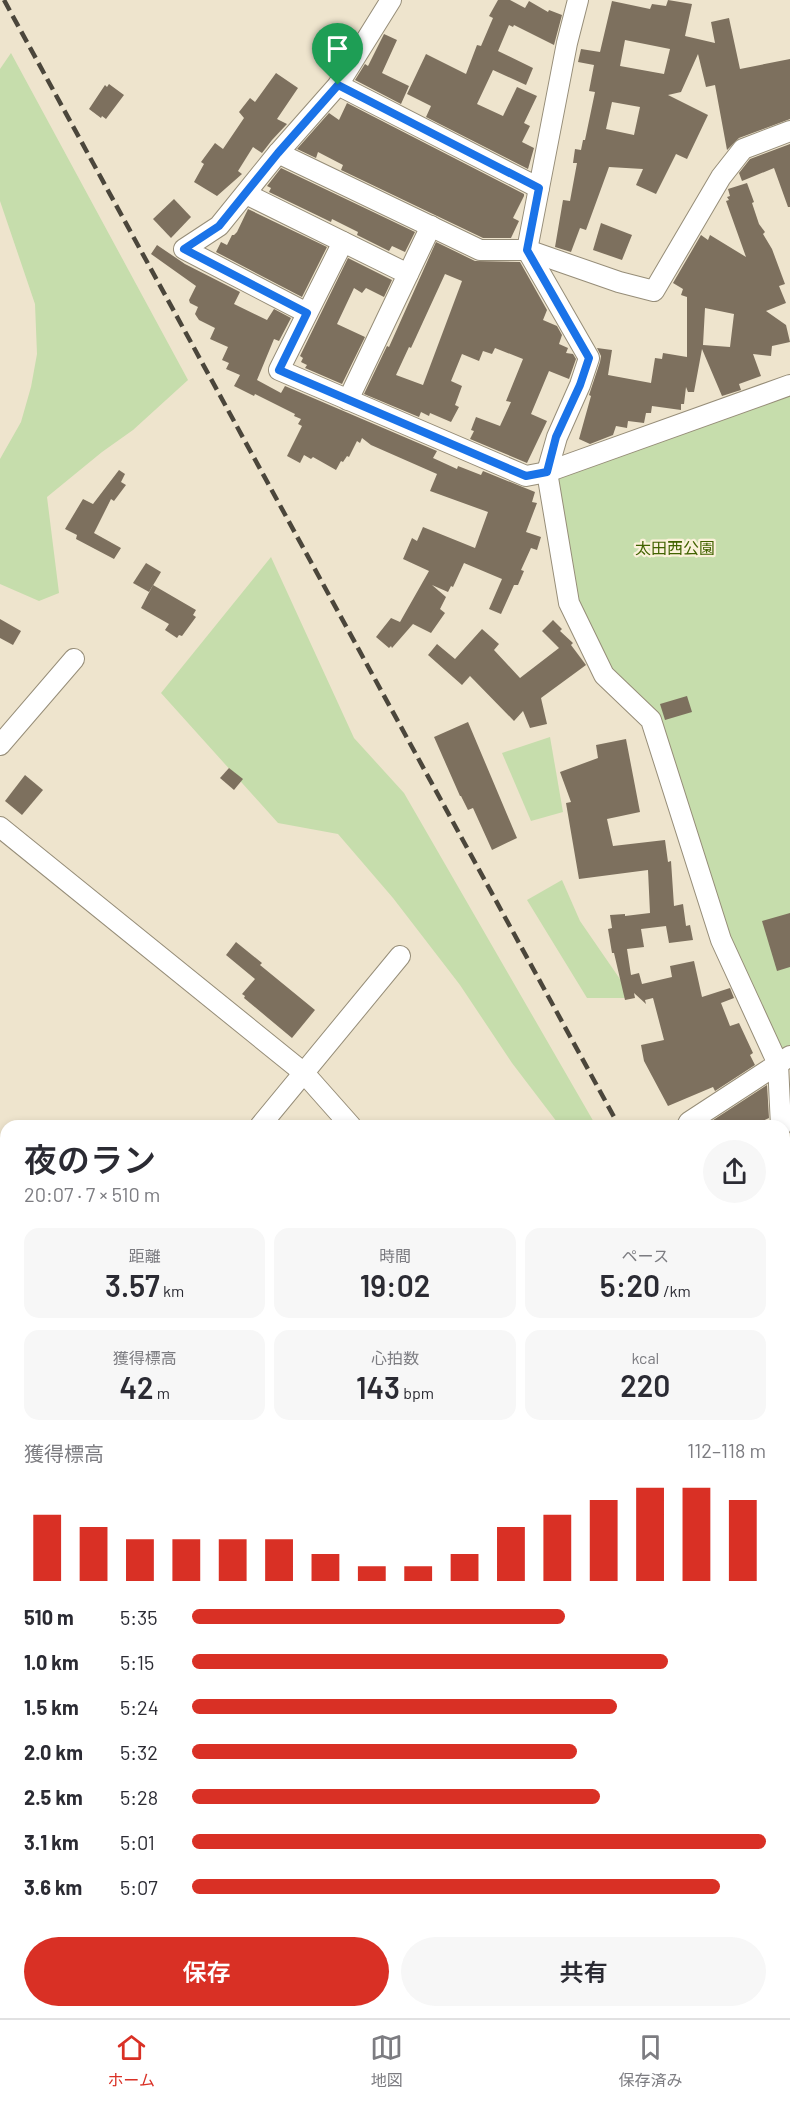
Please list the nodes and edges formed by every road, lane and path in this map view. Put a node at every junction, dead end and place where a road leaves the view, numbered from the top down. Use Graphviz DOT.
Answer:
graph roads {
  1 [pos="391,0"];
  2 [pos="578,0"];
  3 [pos="338,85"];
  4 [pos="790,131"];
  5 [pos="278,153"];
  6 [pos="539,188"];
  7 [pos="246,194"];
  8 [pos="431,226"];
  9 [pos="343,242"];
  10 [pos="527,250"];
  11 [pos="408,274"];
  12 [pos="307,313"];
  13 [pos="790,385"];
  14 [pos="348,400"];
  15 [pos="547,472"];
  16 [pos="74,659"];
  17 [pos="0,746"];
  18 [pos="0,827"];
  19 [pos="400,956"];
  20 [pos="784,1060"];
  21 [pos="304,1073"];
  22 [pos="265,1120"];
  23 [pos="346,1120"];
  24 [pos="692,1120"];
  25 [pos="781,1120"];
  1 -- 3 [label="street"];
  2 -- 6 [label="street"];
  3 -- 5 [label="street"];
  3 -- 6 [label="street"];
  4 -- 10 [label="street"];
  5 -- 7 [label="street"];
  5 -- 8 [label="street"];
  6 -- 10 [label="street"];
  7 -- 9 [label="street"];
  7 -- 12 [label="street"];
  8 -- 10 [label="street"];
  8 -- 11 [label="street"];
  9 -- 11 [label="street"];
  9 -- 12 [label="street"];
  10 -- 15 [label="street"];
  11 -- 14 [label="street"];
  12 -- 14 [label="street"];
  13 -- 15 [label="street"];
  14 -- 15 [label="street"];
  15 -- 20 [label="street"];
  16 -- 17 [label="street"];
  18 -- 21 [label="street"];
  19 -- 21 [label="street"];
  20 -- 24 [label="street"];
  20 -- 25 [label="street"];
  21 -- 22 [label="street"];
  21 -- 23 [label="street"];
}
